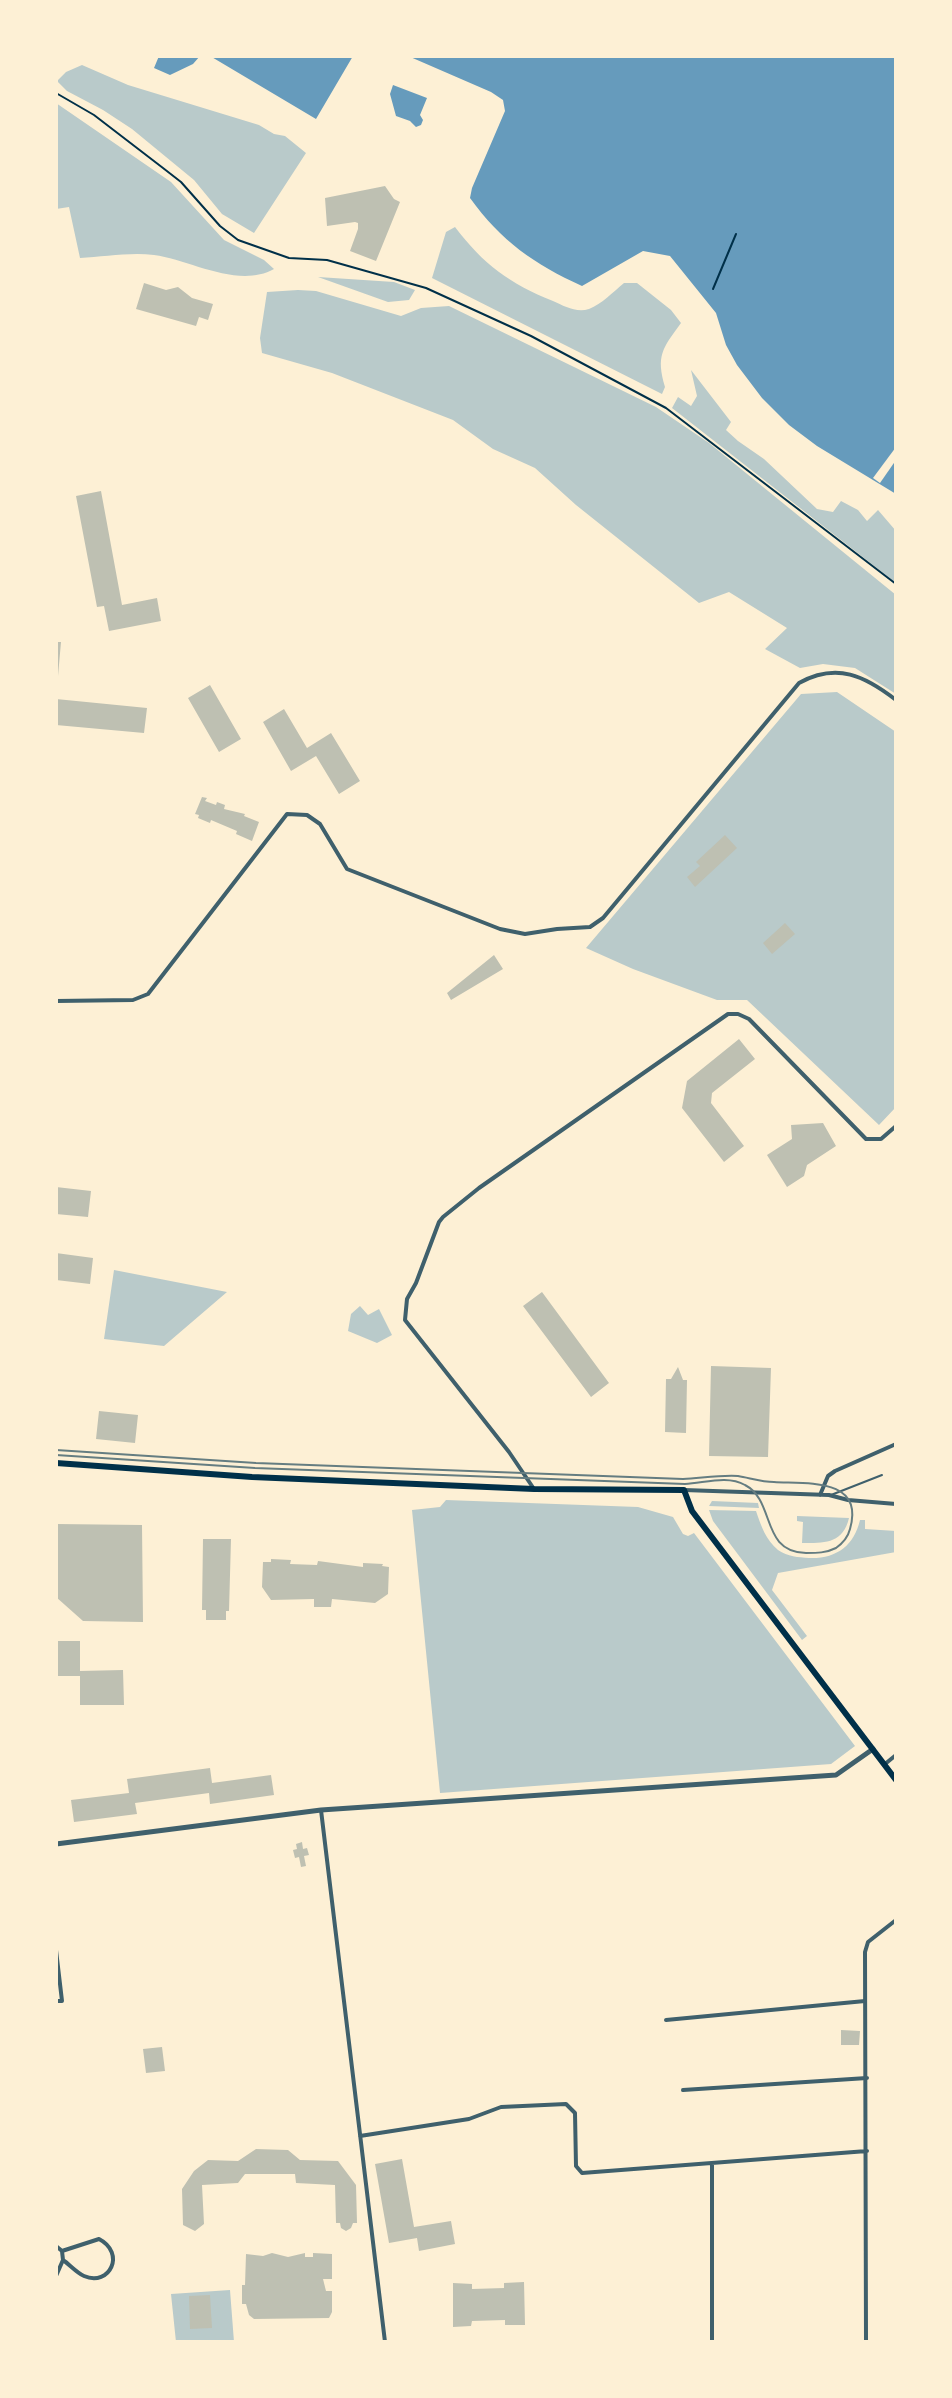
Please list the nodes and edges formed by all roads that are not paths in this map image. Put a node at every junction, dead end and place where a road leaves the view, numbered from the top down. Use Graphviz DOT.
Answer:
graph roads {
  1 [pos="896,700"];
  2 [pos="56,1001"];
  3 [pos="896,1126"];
  4 [pos="896,1444"];
  5 [pos="56,1463"];
  6 [pos="882,1475"];
  7 [pos="534,1489"];
  8 [pos="684,1490"];
  9 [pos="820,1495"];
  10 [pos="829,1495"];
  11 [pos="896,1504"];
  12 [pos="874,1748"];
  13 [pos="896,1755"];
  14 [pos="885,1764"];
  15 [pos="896,1780"];
  16 [pos="321,1810"];
  17 [pos="56,1844"];
  18 [pos="896,1920"];
  19 [pos="56,1950"];
  20 [pos="56,2001"];
  21 [pos="865,2001"];
  22 [pos="666,2020"];
  23 [pos="867,2078"];
  24 [pos="683,2090"];
  25 [pos="360,2136"];
  26 [pos="867,2151"];
  27 [pos="712,2163"];
  28 [pos="56,2246"];
  29 [pos="62,2251"];
  30 [pos="63,2260"];
  31 [pos="56,2276"];
  32 [pos="385,2342"];
  33 [pos="712,2342"];
  34 [pos="866,2342"];
  1 -- 2 [label="street"];
  3 -- 7 [label="street"];
  4 -- 9 [label="street"];
  5 -- 7 [label="main road"];
  6 -- 10 [label="lane"];
  7 -- 8 [label="main road"];
  8 -- 9 [label="street"];
  8 -- 12 [label="main road"];
  9 -- 10 [label="street"];
  10 -- 11 [label="street"];
  12 -- 14 [label="main road"];
  12 -- 16 [label="street"];
  13 -- 14 [label="street"];
  14 -- 15 [label="main road"];
  16 -- 17 [label="street"];
  16 -- 25 [label="street"];
  18 -- 21 [label="street"];
  19 -- 20 [label="street"];
  21 -- 22 [label="street"];
  21 -- 23 [label="street"];
  23 -- 24 [label="street"];
  23 -- 26 [label="street"];
  25 -- 27 [label="street"];
  25 -- 32 [label="street"];
  26 -- 27 [label="street"];
  26 -- 34 [label="street"];
  27 -- 33 [label="street"];
  28 -- 29 [label="street"];
  29 -- 30 [label="street"];
  29 -- 30 [label="street"];
  30 -- 31 [label="street"];
}
